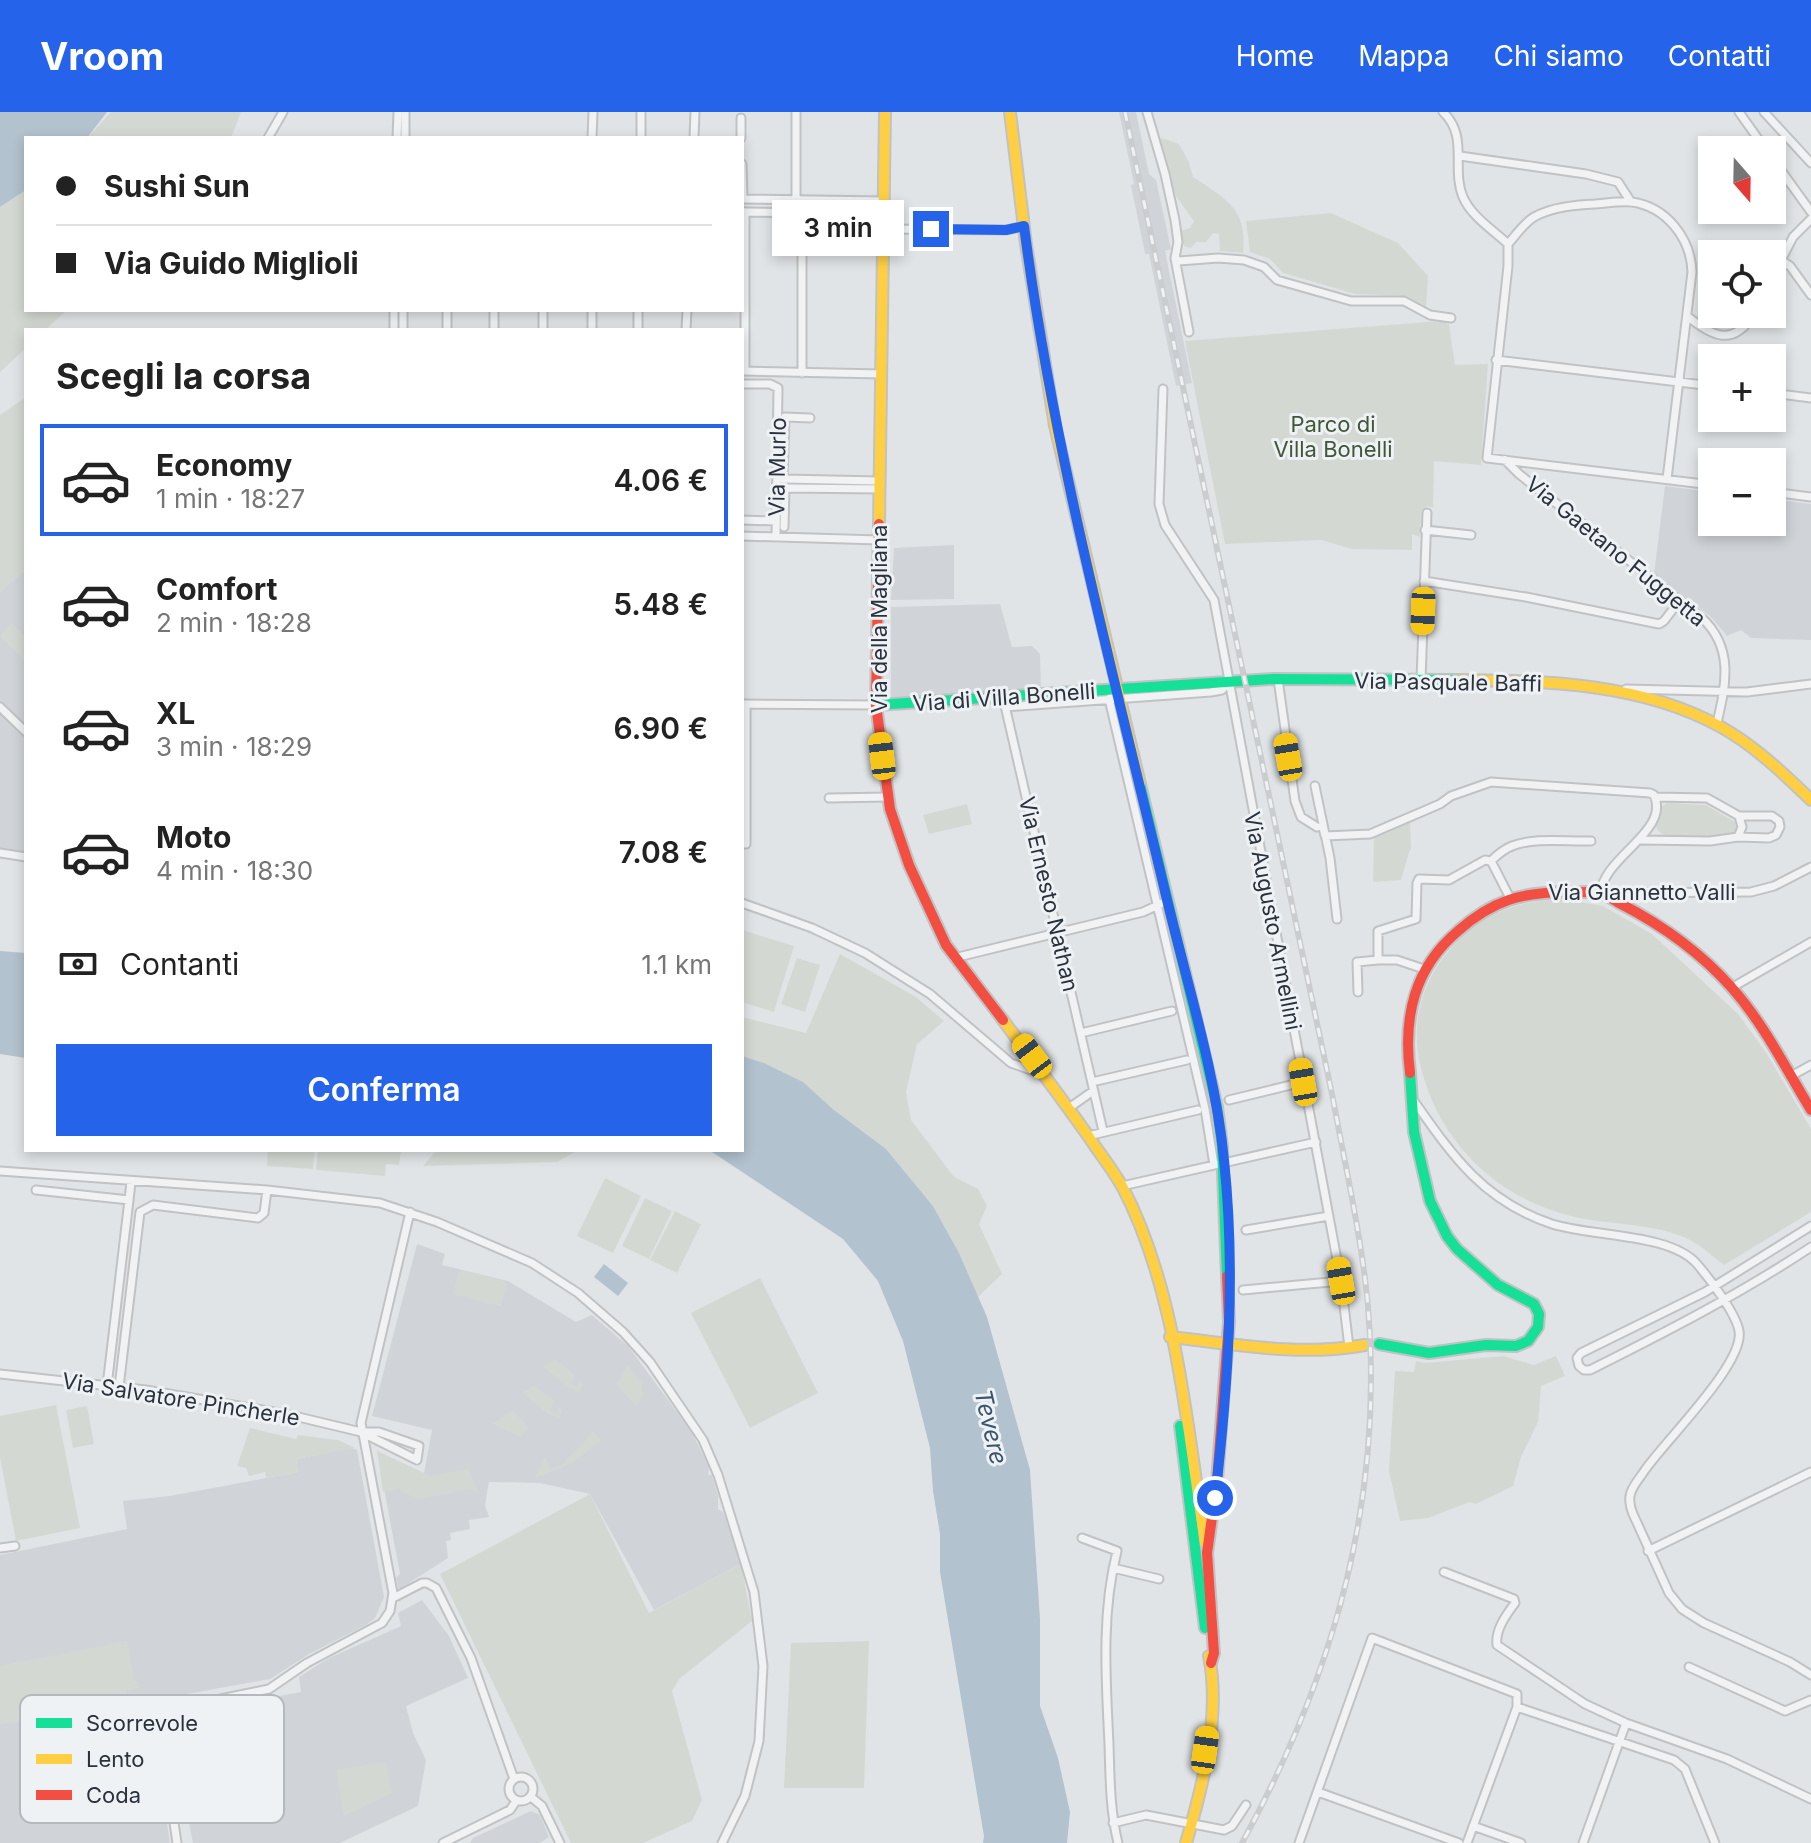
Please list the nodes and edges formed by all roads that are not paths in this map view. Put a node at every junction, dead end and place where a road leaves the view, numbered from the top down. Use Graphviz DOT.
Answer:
graph roads {
  1 [pos="283,112"];
  2 [pos="398,112"];
  3 [pos="405,112"];
  4 [pos="593,112"];
  5 [pos="641,112"];
  6 [pos="695,112"];
  7 [pos="796,112"];
  8 [pos="885,112"];
  9 [pos="1010,112"];
  10 [pos="1147,112"];
  11 [pos="1443,112"];
  12 [pos="1739,112"];
  13 [pos="1760,116"];
  14 [pos="741,118"];
  15 [pos="1751,128"];
  16 [pos="269,136"];
  17 [pos="397,136"];
  18 [pos="405,136"];
  19 [pos="592,136"];
  20 [pos="641,136"];
  21 [pos="694,136"];
  22 [pos="741,136"];
  23 [pos="1756,136"];
  24 [pos="1460,156"];
  25 [pos="1811,163"];
  26 [pos="1786,177"];
  27 [pos="744,199"];
  28 [pos="796,200"];
  29 [pos="883,201"];
  30 [pos="1631,202"];
  31 [pos="744,212"];
  32 [pos="1811,212"];
  33 [pos="802,213"];
  34 [pos="883,214"];
  35 [pos="1811,219"];
  36 [pos="1024,226"];
  37 [pos="883,229"];
  38 [pos="1508,244"];
  39 [pos="1786,251"];
  40 [pos="1175,258"];
  41 [pos="1786,263"];
  42 [pos="1811,295"];
  43 [pos="1687,316"];
  44 [pos="1451,318"];
  45 [pos="1698,324"];
  46 [pos="1703,328"];
  47 [pos="1742,328"];
  48 [pos="1189,332"];
  49 [pos="1496,360"];
  50 [pos="744,371"];
  51 [pos="802,373"];
  52 [pos="882,374"];
  53 [pos="1680,382"];
  54 [pos="744,384"];
  55 [pos="1698,384"];
  56 [pos="1163,389"];
  57 [pos="1786,395"];
  58 [pos="1811,398"];
  59 [pos="810,418"];
  60 [pos="1505,460"];
  61 [pos="1667,479"];
  62 [pos="1698,483"];
  63 [pos="880,485"];
  64 [pos="1786,494"];
  65 [pos="1811,497"];
  66 [pos="1427,513"];
  67 [pos="744,520"];
  68 [pos="776,521"];
  69 [pos="784,527"];
  70 [pos="1425,530"];
  71 [pos="1471,535"];
  72 [pos="744,536"];
  73 [pos="776,537"];
  74 [pos="879,540"];
  75 [pos="1424,581"];
  76 [pos="1680,600"];
  77 [pos="1278,679"];
  78 [pos="1421,680"];
  79 [pos="1228,683"];
  80 [pos="1811,684"];
  81 [pos="1618,689"];
  82 [pos="1723,692"];
  83 [pos="1115,695"];
  84 [pos="1004,702"];
  85 [pos="744,704"];
  86 [pos="876,705"];
  87 [pos="0,707"];
  88 [pos="1717,723"];
  89 [pos="24,730"];
  90 [pos="1315,786"];
  91 [pos="888,797"];
  92 [pos="1655,797"];
  93 [pos="829,798"];
  94 [pos="1811,800"];
  95 [pos="1739,816"];
  96 [pos="1322,830"];
  97 [pos="1738,837"];
  98 [pos="1640,840"];
  99 [pos="1591,841"];
  100 [pos="744,844"];
  101 [pos="0,853"];
  102 [pos="24,857"];
  103 [pos="1491,861"];
  104 [pos="1811,867"];
  105 [pos="1601,893"];
  106 [pos="1510,898"];
  107 [pos="1167,901"];
  108 [pos="744,904"];
  109 [pos="1156,907"];
  110 [pos="1337,919"];
  111 [pos="1058,932"];
  112 [pos="1811,942"];
  113 [pos="954,958"];
  114 [pos="1378,960"];
  115 [pos="1424,969"];
  116 [pos="1738,984"];
  117 [pos="1358,992"];
  118 [pos="1172,1011"];
  119 [pos="1081,1033"];
  120 [pos="1187,1060"];
  121 [pos="1811,1065"];
  122 [pos="1047,1076"];
  123 [pos="1791,1076"];
  124 [pos="1303,1082"];
  125 [pos="1092,1086"];
  126 [pos="1229,1100"];
  127 [pos="1414,1101"];
  128 [pos="1069,1108"];
  129 [pos="1811,1108"];
  130 [pos="1198,1110"];
  131 [pos="1103,1131"];
  132 [pos="1088,1136"];
  133 [pos="1316,1142"];
  134 [pos="1219,1164"];
  135 [pos="0,1171"];
  136 [pos="131,1182"];
  137 [pos="1122,1186"];
  138 [pos="36,1190"];
  139 [pos="267,1190"];
  140 [pos="129,1200"];
  141 [pos="410,1212"];
  142 [pos="1329,1216"];
  143 [pos="1811,1226"];
  144 [pos="1246,1230"];
  145 [pos="1811,1247"];
  146 [pos="1341,1281"];
  147 [pos="1714,1286"];
  148 [pos="1243,1290"];
  149 [pos="1723,1301"];
  150 [pos="118,1304"];
  151 [pos="129,1306"];
  152 [pos="1170,1337"];
  153 [pos="1228,1344"];
  154 [pos="1379,1344"];
  155 [pos="1365,1345"];
  156 [pos="1349,1347"];
  157 [pos="0,1374"];
  158 [pos="107,1386"];
  159 [pos="119,1387"];
  160 [pos="361,1432"];
  161 [pos="1811,1472"];
  162 [pos="1217,1481"];
  163 [pos="1188,1489"];
  164 [pos="1198,1496"];
  165 [pos="1082,1538"];
  166 [pos="15,1546"];
  167 [pos="0,1548"];
  168 [pos="1648,1551"];
  169 [pos="1207,1553"];
  170 [pos="1113,1568"];
  171 [pos="1444,1572"];
  172 [pos="1159,1579"];
  173 [pos="393,1598"];
  174 [pos="1211,1663"];
  175 [pos="1689,1667"];
  176 [pos="1811,1675"];
  177 [pos="240,1695"];
  178 [pos="1811,1700"];
  179 [pos="1517,1707"];
  180 [pos="1626,1723"];
  181 [pos="1620,1741"];
  182 [pos="514,1779"];
  183 [pos="1318,1792"];
  184 [pos="531,1797"];
  185 [pos="1811,1799"];
  186 [pos="516,1801"];
  187 [pos="1246,1805"];
  188 [pos="174,1823"];
  189 [pos="1113,1823"];
  190 [pos="1192,1825"];
  191 [pos="1473,1826"];
  192 [pos="177,1843"];
  193 [pos="443,1843"];
  194 [pos="560,1843"];
  195 [pos="722,1843"];
  196 [pos="1118,1843"];
  197 [pos="1186,1843"];
  198 [pos="1299,1843"];
  199 [pos="1459,1843"];
  200 [pos="1467,1843"];
  201 [pos="1521,1843"];
  202 [pos="1583,1843"];
  203 [pos="1715,1843"];
  1 -- 16 [label="street"];
  2 -- 17 [label="street"];
  3 -- 18 [label="street"];
  4 -- 19 [label="street"];
  5 -- 20 [label="street"];
  6 -- 21 [label="street"];
  7 -- 28 [label="street"];
  8 -- 29 [label="main road, Via della Magliana"];
  9 -- 36 [label="main road"];
  10 -- 40 [label="street"];
  11 -- 24 [label="street"];
  12 -- 15 [label="street"];
  13 -- 15 [label="street"];
  13 -- 25 [label="street"];
  14 -- 22 [label="street"];
  15 -- 23 [label="street"];
  24 -- 30 [label="street"];
  24 -- 38 [label="street"];
  26 -- 32 [label="street"];
  27 -- 28 [label="street"];
  28 -- 29 [label="street"];
  29 -- 34 [label="main road, Via della Magliana"];
  30 -- 38 [label="street"];
  30 -- 43 [label="street"];
  31 -- 33 [label="street"];
  31 -- 50 [label="street"];
  33 -- 34 [label="street"];
  33 -- 51 [label="street"];
  34 -- 37 [label="main road, Via della Magliana"];
  35 -- 39 [label="street"];
  36 -- 37 [label="street"];
  36 -- 83 [label="main road"];
  37 -- 52 [label="main road, Via della Magliana"];
  38 -- 49 [label="street"];
  40 -- 44 [label="street"];
  40 -- 48 [label="street"];
  41 -- 42 [label="street"];
  43 -- 45 [label="street"];
  43 -- 53 [label="street"];
  46 -- 47 [label="street"];
  49 -- 53 [label="street"];
  49 -- 60 [label="street"];
  50 -- 51 [label="street"];
  51 -- 52 [label="street"];
  52 -- 63 [label="main road, Via della Magliana"];
  53 -- 55 [label="street"];
  53 -- 61 [label="street"];
  54 -- 68 [label="street, Via Murlo"];
  56 -- 79 [label="street, Via Augusto Armellini"];
  57 -- 58 [label="street"];
  59 -- 63 [label="street"];
  60 -- 61 [label="street"];
  60 -- 76 [label="street, Via Gaetano Fuggetta"];
  61 -- 62 [label="street"];
  63 -- 69 [label="street"];
  63 -- 74 [label="main road, Via della Magliana"];
  64 -- 65 [label="street"];
  66 -- 70 [label="street"];
  67 -- 68 [label="street"];
  68 -- 73 [label="street, Via Murlo"];
  70 -- 71 [label="street"];
  70 -- 75 [label="street"];
  72 -- 73 [label="street"];
  73 -- 74 [label="street"];
  74 -- 86 [label="main road, Via della Magliana"];
  75 -- 76 [label="street"];
  75 -- 78 [label="street"];
  76 -- 82 [label="street, Via Gaetano Fuggetta"];
  77 -- 78 [label="main road, Via Pasquale Baffi"];
  77 -- 79 [label="main road, Via di Villa Bonelli"];
  77 -- 96 [label="street"];
  78 -- 81 [label="main road, Via Pasquale Baffi"];
  79 -- 83 [label="main road, Via di Villa Bonelli"];
  79 -- 124 [label="street, Via Augusto Armellini"];
  80 -- 82 [label="street"];
  81 -- 82 [label="street"];
  81 -- 88 [label="main road, Via Pasquale Baffi"];
  82 -- 88 [label="street, Via Gaetano Fuggetta"];
  83 -- 84 [label="main road, Via di Villa Bonelli"];
  83 -- 107 [label="main road"];
  83 -- 109 [label="street"];
  84 -- 86 [label="main road, Via di Villa Bonelli"];
  84 -- 111 [label="street, Via Ernesto Nathan"];
  85 -- 86 [label="street"];
  85 -- 100 [label="street"];
  86 -- 91 [label="main road, Via della Magliana"];
  87 -- 89 [label="street"];
  88 -- 94 [label="main road, Via Pasquale Baffi"];
  90 -- 96 [label="street"];
  91 -- 93 [label="street"];
  91 -- 113 [label="main road, Via della Magliana"];
  92 -- 95 [label="street"];
  92 -- 96 [label="street"];
  92 -- 98 [label="street"];
  95 -- 97 [label="street"];
  95 -- 97 [label="street"];
  96 -- 110 [label="street"];
  97 -- 98 [label="street"];
  98 -- 105 [label="street"];
  99 -- 103 [label="street"];
  101 -- 102 [label="street"];
  103 -- 106 [label="street"];
  103 -- 114 [label="street"];
  104 -- 105 [label="street, Via Giannetto Valli"];
  105 -- 106 [label="main road, Via Giannetto Valli"];
  105 -- 123 [label="main road"];
  106 -- 115 [label="main road, Via Giannetto Valli"];
  107 -- 109 [label="street"];
  107 -- 134 [label="main road"];
  108 -- 122 [label="street"];
  109 -- 111 [label="street"];
  109 -- 134 [label="street"];
  111 -- 113 [label="street"];
  111 -- 119 [label="street, Via Ernesto Nathan"];
  112 -- 116 [label="street"];
  113 -- 122 [label="main road, Via della Magliana"];
  114 -- 115 [label="street"];
  114 -- 117 [label="street"];
  115 -- 127 [label="main road, Via Giannetto Valli"];
  118 -- 119 [label="street"];
  119 -- 125 [label="street, Via Ernesto Nathan"];
  120 -- 125 [label="street"];
  121 -- 123 [label="street"];
  122 -- 128 [label="main road, Via della Magliana"];
  123 -- 129 [label="main road"];
  124 -- 126 [label="street"];
  124 -- 133 [label="street, Via Augusto Armellini"];
  125 -- 128 [label="street"];
  125 -- 131 [label="street, Via Ernesto Nathan"];
  127 -- 147 [label="street"];
  127 -- 154 [label="main road, Via Giannetto Valli"];
  128 -- 132 [label="main road, Via della Magliana"];
  130 -- 131 [label="street"];
  131 -- 132 [label="street"];
  132 -- 137 [label="main road, Via della Magliana"];
  133 -- 134 [label="street"];
  133 -- 142 [label="street, Via Augusto Armellini"];
  134 -- 137 [label="street"];
  134 -- 153 [label="main road"];
  135 -- 136 [label="street"];
  136 -- 139 [label="street"];
  136 -- 140 [label="street"];
  137 -- 152 [label="main road, Via della Magliana"];
  138 -- 140 [label="street"];
  139 -- 141 [label="street"];
  139 -- 151 [label="street"];
  140 -- 150 [label="street"];
  141 -- 160 [label="street"];
  141 -- 195 [label="street"];
  142 -- 144 [label="street"];
  142 -- 146 [label="street, Via Augusto Armellini"];
  143 -- 147 [label="street"];
  145 -- 149 [label="street"];
  146 -- 148 [label="street"];
  146 -- 156 [label="street, Via Augusto Armellini"];
  147 -- 149 [label="street"];
  147 -- 149 [label="street"];
  149 -- 168 [label="street"];
  150 -- 151 [label="street"];
  150 -- 158 [label="street"];
  151 -- 159 [label="street"];
  152 -- 153 [label="main road"];
  152 -- 163 [label="main road, Via della Magliana"];
  152 -- 164 [label="main road, Via della Magliana"];
  153 -- 156 [label="main road"];
  153 -- 162 [label="main road"];
  155 -- 156 [label="main road"];
  157 -- 158 [label="street, Via Salvatore Pincherle"];
  158 -- 159 [label="street, Via Salvatore Pincherle"];
  159 -- 160 [label="street, Via Salvatore Pincherle"];
  160 -- 160 [label="street"];
  160 -- 173 [label="street"];
  161 -- 168 [label="street"];
  162 -- 164 [label="street"];
  162 -- 169 [label="main road"];
  163 -- 164 [label="street"];
  163 -- 174 [label="main road, Via della Magliana"];
  164 -- 169 [label="main road, Via della Magliana"];
  165 -- 170 [label="street"];
  166 -- 167 [label="street"];
  168 -- 176 [label="street"];
  169 -- 174 [label="main road"];
  170 -- 172 [label="street"];
  170 -- 189 [label="street"];
  171 -- 180 [label="street"];
  173 -- 177 [label="street"];
  173 -- 182 [label="street"];
  174 -- 190 [label="main road, Via della Magliana"];
  175 -- 178 [label="street"];
  179 -- 181 [label="street"];
  179 -- 183 [label="street"];
  179 -- 191 [label="street"];
  180 -- 181 [label="street"];
  180 -- 185 [label="street"];
  181 -- 202 [label="street"];
  181 -- 203 [label="street"];
  182 -- 184 [label="street"];
  182 -- 186 [label="street"];
  183 -- 198 [label="street"];
  183 -- 199 [label="street"];
  184 -- 186 [label="street"];
  184 -- 194 [label="street"];
  186 -- 193 [label="street"];
  187 -- 190 [label="street"];
  188 -- 192 [label="street"];
  189 -- 190 [label="street"];
  189 -- 196 [label="street"];
  190 -- 197 [label="main road, Via della Magliana"];
  191 -- 200 [label="street"];
  191 -- 201 [label="street"];
}
